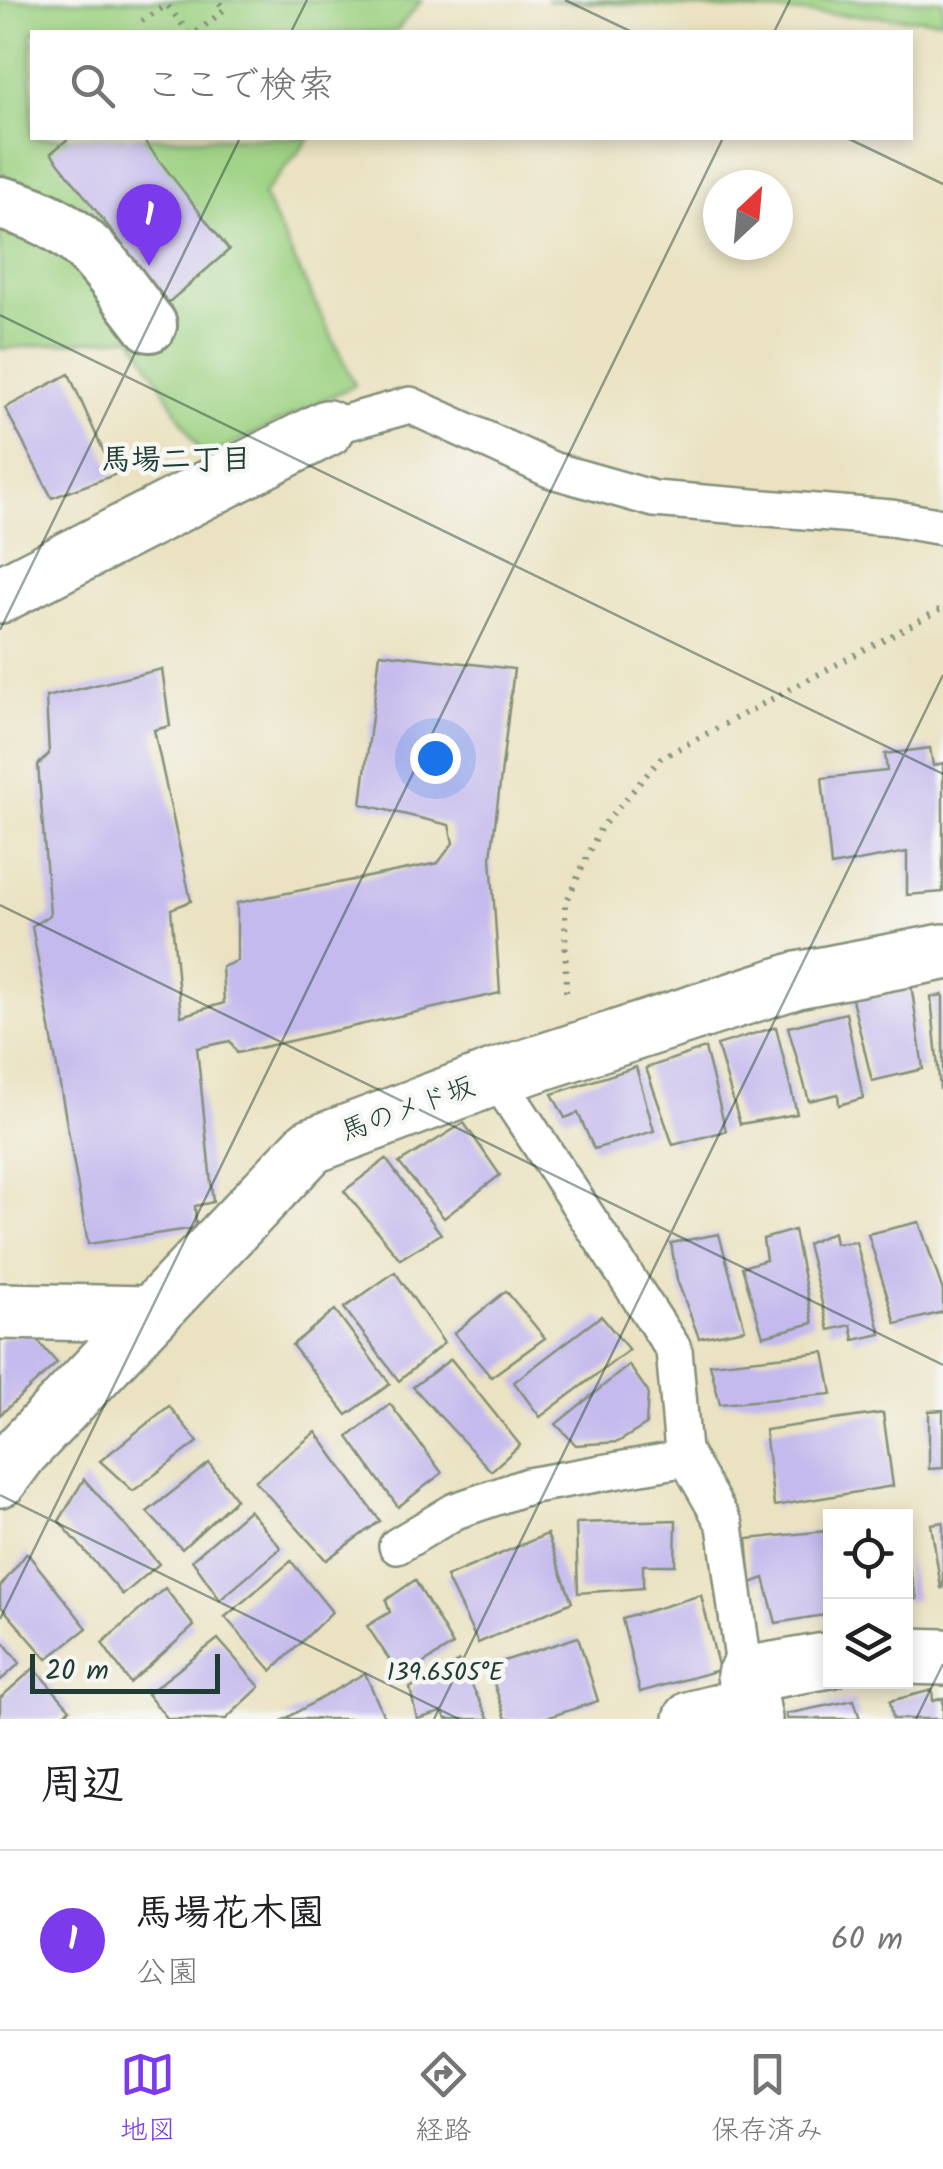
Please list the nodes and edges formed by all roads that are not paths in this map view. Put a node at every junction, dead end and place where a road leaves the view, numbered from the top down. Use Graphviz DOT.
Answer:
graph roads {
  1 [pos="0,203"];
  2 [pos="150,325"];
  3 [pos="327,428"];
  4 [pos="943,527"];
  5 [pos="0,595"];
  6 [pos="943,952"];
  7 [pos="496,1077"];
  8 [pos="0,1311"];
  9 [pos="151,1314"];
  10 [pos="686,1458"];
  11 [pos="0,1479"];
  12 [pos="397,1546"];
  13 [pos="913,1656"];
  14 [pos="943,1657"];
  15 [pos="823,1664"];
  16 [pos="750,1700"];
  17 [pos="692,1719"];
  1 -- 2 [label="street"];
  3 -- 4 [label="lane"];
  3 -- 5 [label="street"];
  6 -- 7 [label="street, 馬のメド坂"];
  7 -- 9 [label="street, 馬のメド坂"];
  7 -- 10 [label="lane"];
  8 -- 9 [label="street"];
  9 -- 11 [label="street, 馬のメド坂"];
  10 -- 12 [label="lane"];
  10 -- 16 [label="lane"];
  13 -- 14 [label="street"];
  15 -- 16 [label="street"];
  16 -- 17 [label="street"];
}
